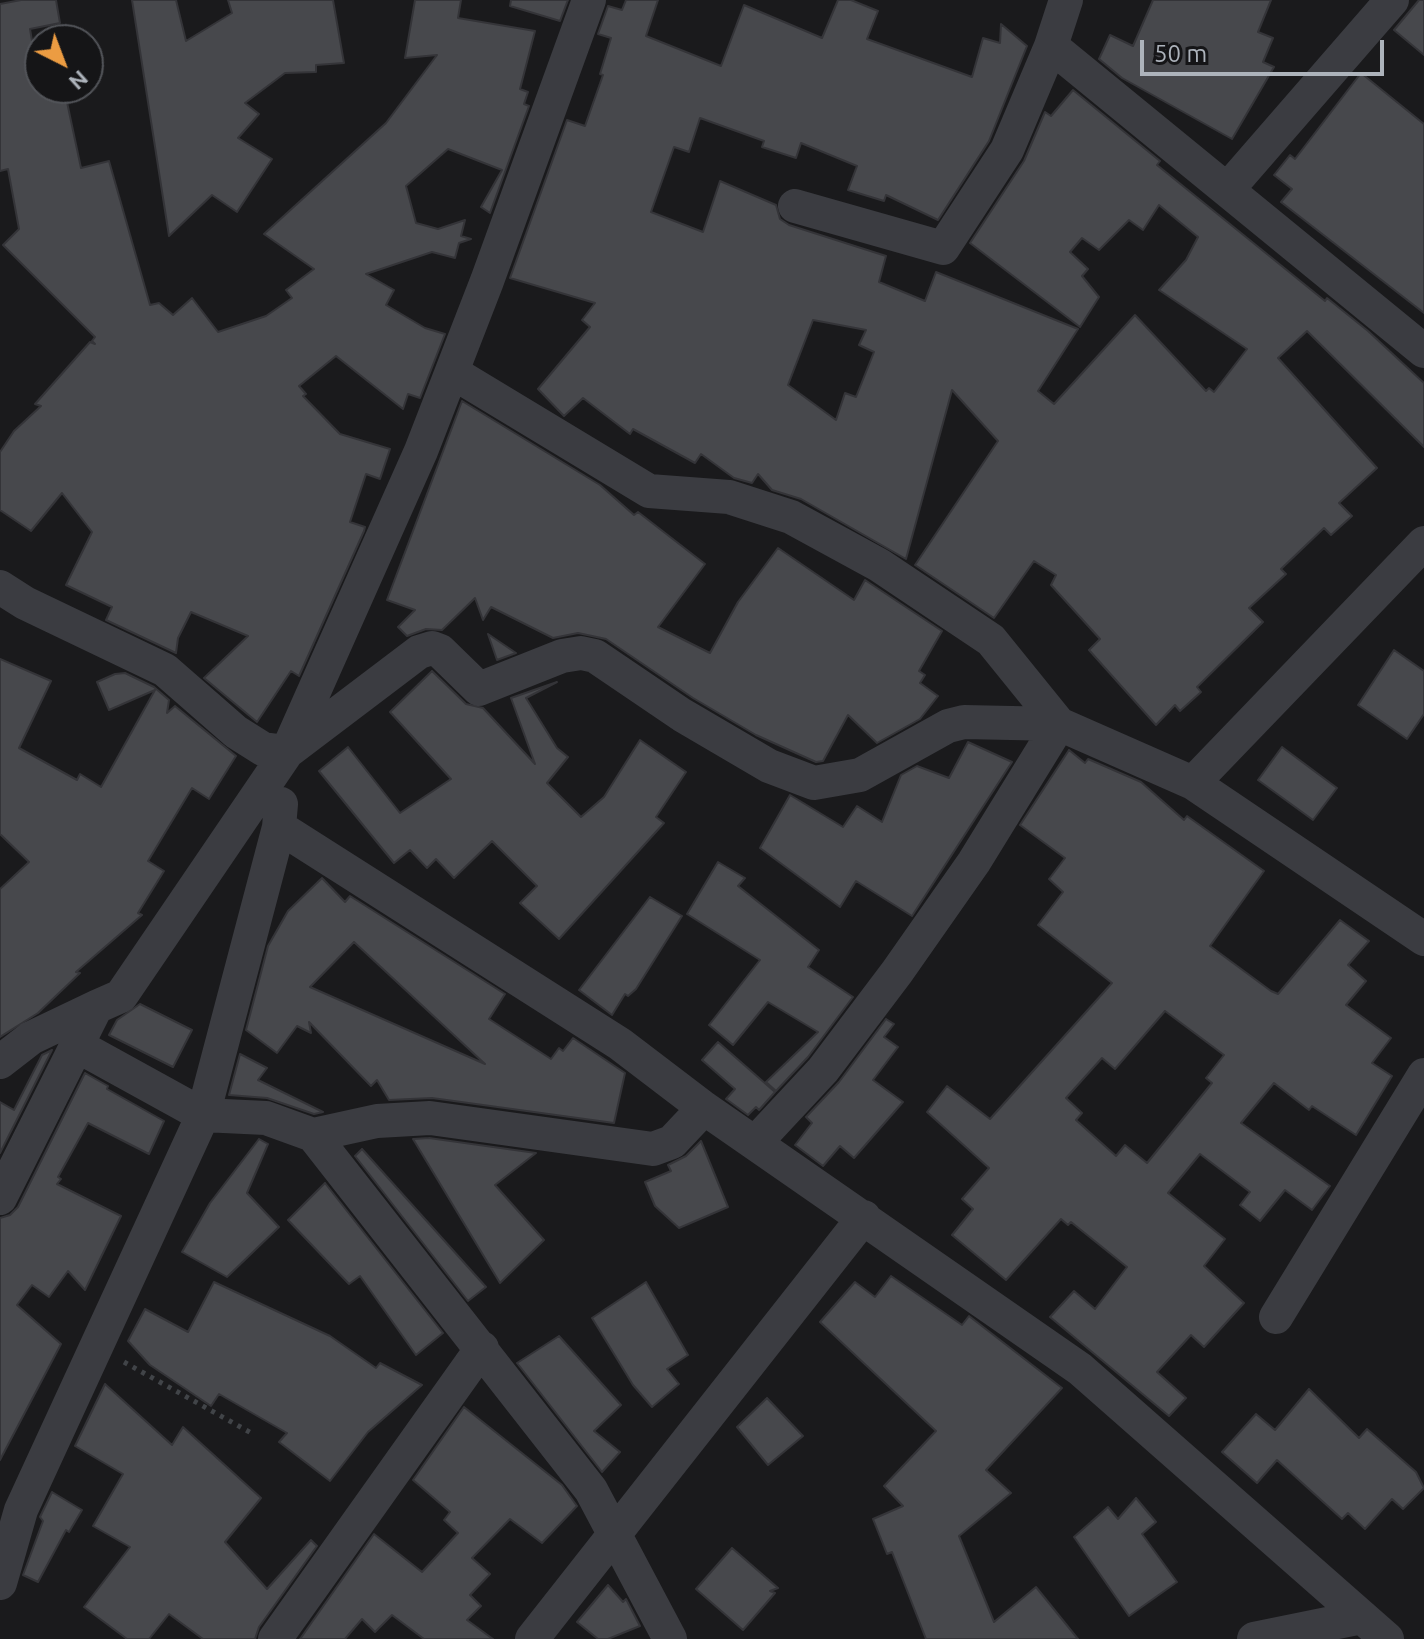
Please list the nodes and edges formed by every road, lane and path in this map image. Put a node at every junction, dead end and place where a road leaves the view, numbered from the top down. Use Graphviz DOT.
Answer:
graph roads {
  1 [pos="589,0"];
  2 [pos="1066,0"];
  3 [pos="1392,0"];
  4 [pos="1051,46"];
  5 [pos="1227,190"];
  6 [pos="795,206"];
  7 [pos="1424,351"];
  8 [pos="452,372"];
  9 [pos="1424,543"];
  10 [pos="0,587"];
  11 [pos="1059,724"];
  12 [pos="287,752"];
  13 [pos="1193,783"];
  14 [pos="279,827"];
  15 [pos="1424,939"];
  16 [pos="96,1007"];
  17 [pos="76,1045"];
  18 [pos="0,1062"];
  19 [pos="1424,1075"];
  20 [pos="704,1108"];
  21 [pos="203,1115"];
  22 [pos="313,1135"];
  23 [pos="755,1143"];
  24 [pos="0,1198"];
  25 [pos="864,1217"];
  26 [pos="1276,1317"];
  27 [pos="96,1345"];
  28 [pos="482,1348"];
  29 [pos="253,1434"];
  30 [pos="613,1535"];
  31 [pos="0,1583"];
  32 [pos="1362,1617"];
  33 [pos="275,1639"];
  34 [pos="532,1639"];
  35 [pos="670,1639"];
  36 [pos="1254,1639"];
  37 [pos="1387,1639"];
  1 -- 8 [label="street"];
  2 -- 4 [label="street"];
  3 -- 5 [label="street"];
  4 -- 5 [label="street"];
  4 -- 6 [label="street"];
  5 -- 7 [label="street"];
  8 -- 11 [label="street"];
  8 -- 12 [label="street"];
  9 -- 13 [label="street"];
  10 -- 12 [label="street"];
  11 -- 12 [label="street"];
  11 -- 13 [label="street"];
  11 -- 23 [label="street"];
  12 -- 14 [label="street"];
  12 -- 16 [label="street"];
  13 -- 15 [label="street"];
  14 -- 20 [label="street"];
  14 -- 21 [label="street"];
  16 -- 17 [label="street"];
  16 -- 18 [label="street"];
  17 -- 21 [label="street"];
  17 -- 24 [label="street"];
  19 -- 26 [label="street"];
  20 -- 22 [label="street"];
  20 -- 23 [label="street"];
  21 -- 22 [label="street"];
  21 -- 27 [label="street"];
  22 -- 28 [label="street"];
  23 -- 25 [label="street"];
  25 -- 30 [label="street"];
  25 -- 32 [label="street"];
  27 -- 29 [label="path"];
  27 -- 31 [label="street"];
  28 -- 30 [label="street"];
  28 -- 33 [label="street"];
  30 -- 34 [label="street"];
  30 -- 35 [label="street"];
  32 -- 36 [label="street"];
  32 -- 37 [label="street"];
}
